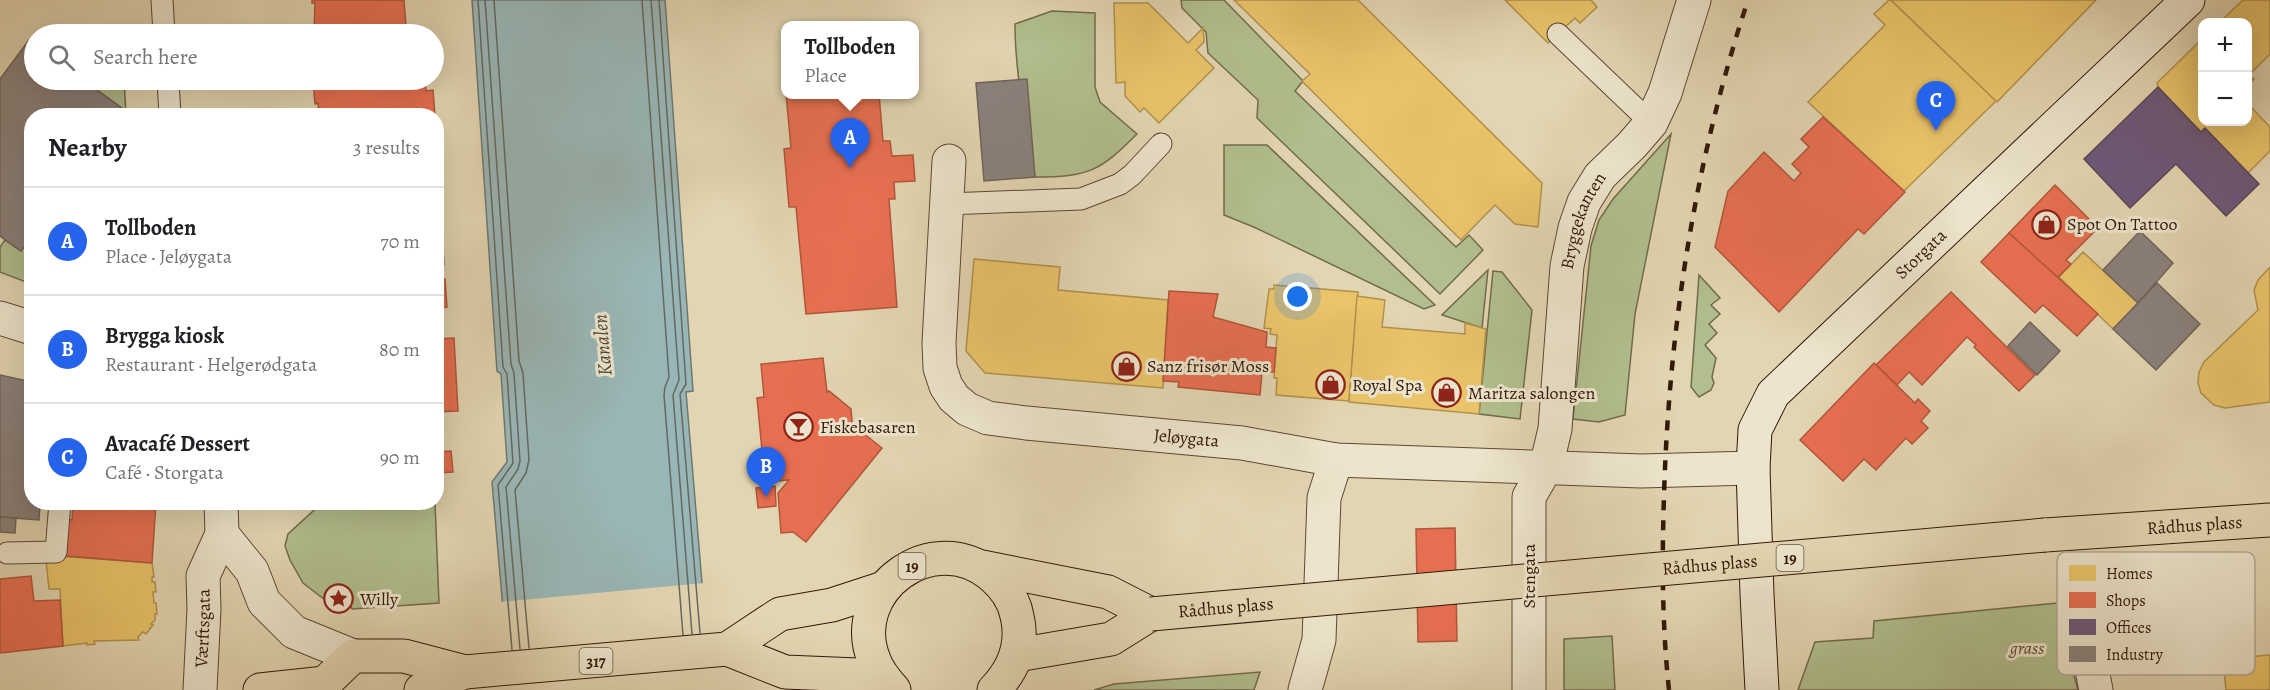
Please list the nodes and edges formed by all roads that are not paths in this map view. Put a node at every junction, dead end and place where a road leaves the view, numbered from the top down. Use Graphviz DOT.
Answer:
graph roads {
  1 [pos="162,0"];
  2 [pos="1694,0"];
  3 [pos="2188,0"];
  4 [pos="163,24"];
  5 [pos="1558,34"];
  6 [pos="169,90"];
  7 [pos="170,108"];
  8 [pos="1651,123"];
  9 [pos="1161,144"];
  10 [pos="949,161"];
  11 [pos="947,204"];
  12 [pos="0,318"];
  13 [pos="24,326"];
  14 [pos="1336,460"];
  15 [pos="1546,467"];
  16 [pos="1753,468"];
  17 [pos="60,510"];
  18 [pos="221,518"];
  19 [pos="2270,520"];
  20 [pos="7,553"];
  21 [pos="982,567"];
  22 [pos="884,588"];
  23 [pos="1151,614"];
  24 [pos="727,649"];
  25 [pos="1017,655"];
  26 [pos="353,656"];
  27 [pos="465,672"];
  28 [pos="2093,675"];
  29 [pos="888,683"];
  30 [pos="331,686"];
  31 [pos="200,690"];
  32 [pos="260,690"];
  33 [pos="421,690"];
  34 [pos="994,690"];
  35 [pos="1305,690"];
  36 [pos="1529,690"];
  37 [pos="1762,690"];
  38 [pos="2096,690"];
  1 -- 4 [label="lane"];
  2 -- 8 [label="street, Bryggekanten"];
  3 -- 16 [label="street, Storgata"];
  5 -- 8 [label="lane"];
  6 -- 7 [label="lane"];
  8 -- 15 [label="street, Bryggekanten"];
  9 -- 11 [label="lane"];
  10 -- 11 [label="street, Jeløygata"];
  11 -- 14 [label="street, Jeløygata"];
  12 -- 13 [label="street"];
  14 -- 15 [label="street, Jeløygata"];
  14 -- 35 [label="street"];
  15 -- 16 [label="street, Jeløygata"];
  15 -- 36 [label="street, Stengata"];
  16 -- 37 [label="street, Storgata"];
  17 -- 20 [label="lane"];
  18 -- 26 [label="street, Værftsgata"];
  18 -- 31 [label="street, Værftsgata"];
  19 -- 23 [label="main road, Rådhus plass / 19, bridge"];
  21 -- 22 [label="main road, 19"];
  21 -- 23 [label="main road, 19"];
  21 -- 25 [label="main road, 19"];
  22 -- 24 [label="main road, 317"];
  22 -- 29 [label="main road, 19"];
  23 -- 25 [label="main road, Rådhus plass / 19"];
  24 -- 27 [label="main road, 317"];
  24 -- 29 [label="main road, 317"];
  25 -- 34 [label="main road, 19"];
  26 -- 27 [label="main road, 317"];
  26 -- 30 [label="main road"];
  27 -- 33 [label="main road, 317"];
  28 -- 38 [label="street"];
  30 -- 32 [label="main road"];
}
